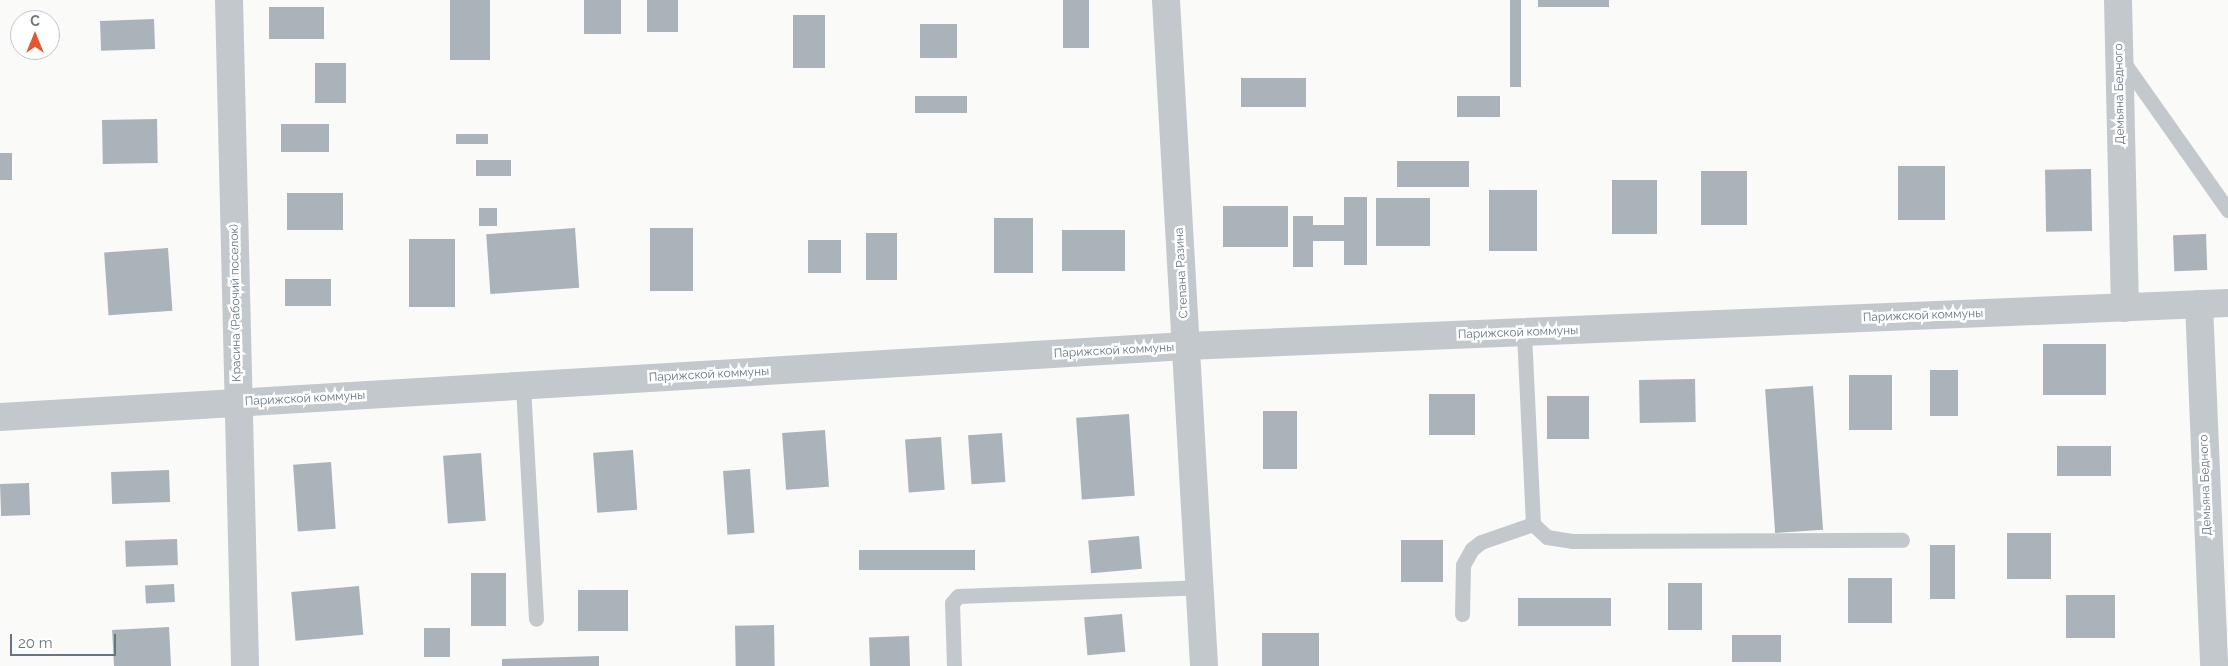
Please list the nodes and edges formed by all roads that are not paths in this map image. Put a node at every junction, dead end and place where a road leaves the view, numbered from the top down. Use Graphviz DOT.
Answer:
graph roads {
  1 [pos="229,0"];
  2 [pos="1166,0"];
  3 [pos="2118,0"];
  4 [pos="2120,57"];
  5 [pos="2228,210"];
  6 [pos="2228,303"];
  7 [pos="2199,304"];
  8 [pos="2125,308"];
  9 [pos="1524,333"];
  10 [pos="1186,346"];
  11 [pos="523,386"];
  12 [pos="238,403"];
  13 [pos="0,417"];
  14 [pos="1533,524"];
  15 [pos="1902,540"];
  16 [pos="1200,587"];
  17 [pos="1462,614"];
  18 [pos="536,619"];
  19 [pos="245,666"];
  20 [pos="954,666"];
  21 [pos="1204,666"];
  22 [pos="2214,666"];
  1 -- 12 [label="street, Красина (Рабочий поселок)"];
  2 -- 10 [label="street, Степана Разина"];
  3 -- 4 [label="street, Демьяна Бедного"];
  4 -- 5 [label="lane"];
  4 -- 8 [label="street, Демьяна Бедного"];
  6 -- 7 [label="street, Парижской коммуны"];
  7 -- 8 [label="street, Парижской коммуны"];
  7 -- 22 [label="street, Демьяна Бедного"];
  8 -- 9 [label="street, Парижской коммуны"];
  9 -- 10 [label="street, Парижской коммуны"];
  9 -- 14 [label="lane"];
  10 -- 11 [label="street, Парижской коммуны"];
  10 -- 16 [label="street, Степана Разина"];
  11 -- 12 [label="street, Парижской коммуны"];
  11 -- 18 [label="lane"];
  12 -- 13 [label="street, Парижской коммуны"];
  12 -- 19 [label="street, Красина (Рабочий поселок)"];
  14 -- 15 [label="lane"];
  14 -- 17 [label="lane"];
  16 -- 20 [label="lane"];
  16 -- 21 [label="street, Степана Разина"];
}
